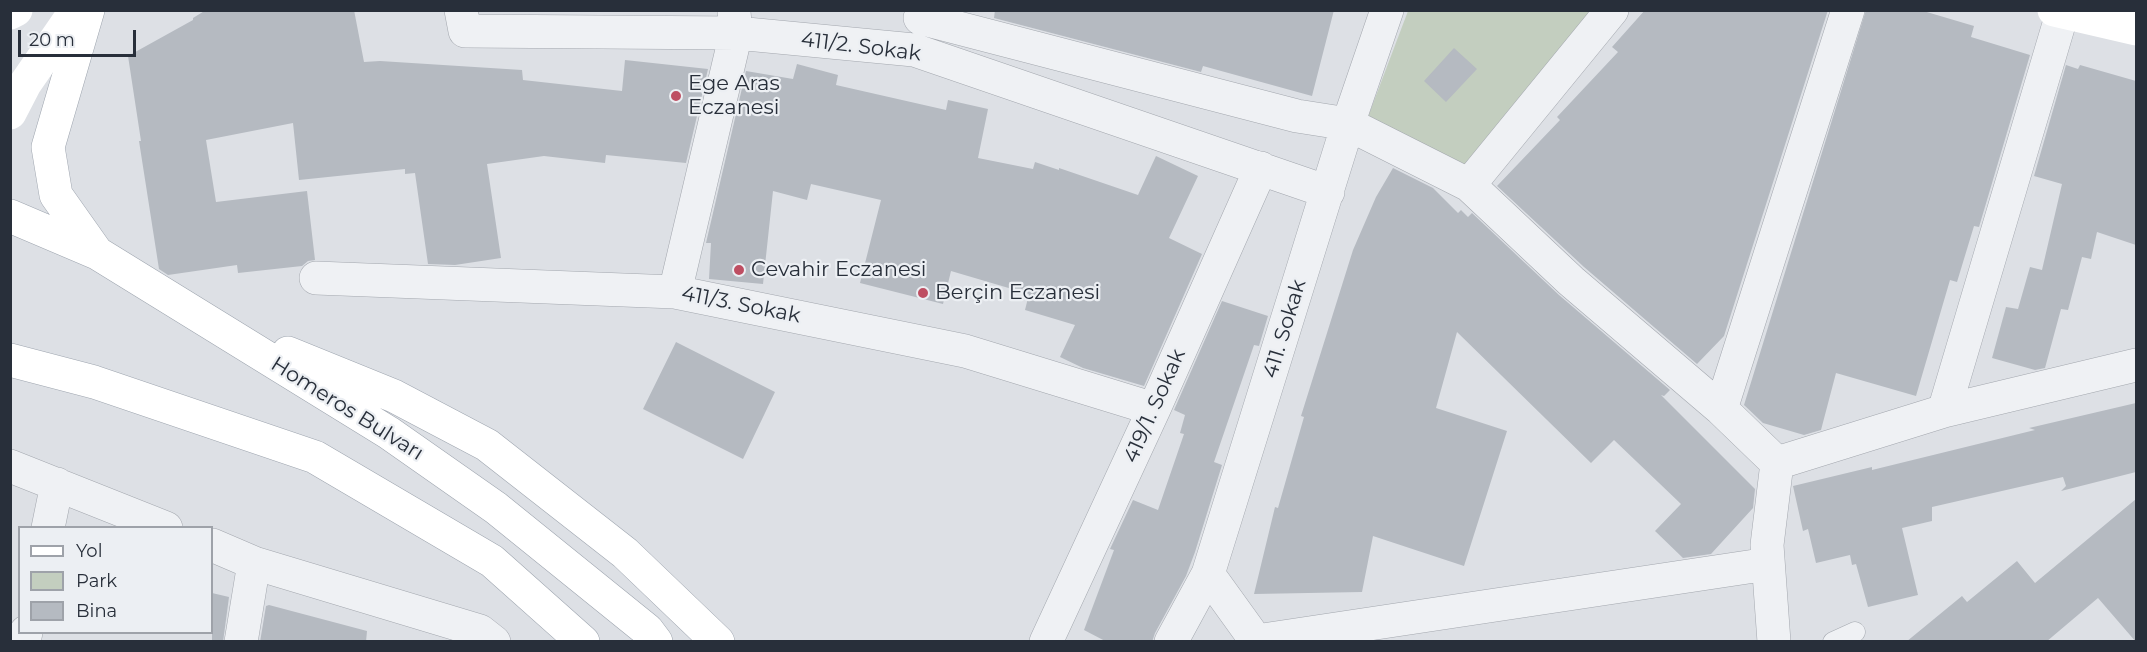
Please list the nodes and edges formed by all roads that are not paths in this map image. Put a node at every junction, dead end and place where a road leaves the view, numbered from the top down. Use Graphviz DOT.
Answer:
graph roads {
  1 [pos="16,10"];
  2 [pos="76,10"];
  3 [pos="88,10"];
  4 [pos="461,10"];
  5 [pos="1387,10"];
  6 [pos="1612,10"];
  7 [pos="1848,10"];
  8 [pos="2062,12"];
  9 [pos="10,13"];
  10 [pos="735,22"];
  11 [pos="919,26"];
  12 [pos="2136,30"];
  13 [pos="10,113"];
  14 [pos="1348,124"];
  15 [pos="1261,168"];
  16 [pos="1469,185"];
  17 [pos="1328,192"];
  18 [pos="10,216"];
  19 [pos="97,253"];
  20 [pos="316,278"];
  21 [pos="675,292"];
  22 [pos="198,316"];
  23 [pos="10,360"];
  24 [pos="2136,365"];
  25 [pos="1721,408"];
  26 [pos="1154,409"];
  27 [pos="1944,411"];
  28 [pos="1777,464"];
  29 [pos="10,466"];
  30 [pos="57,484"];
  31 [pos="48,526"];
  32 [pos="161,526"];
  33 [pos="213,546"];
  34 [pos="254,563"];
  35 [pos="1768,564"];
  36 [pos="1208,574"];
  37 [pos="1855,632"];
  38 [pos="484,638"];
  39 [pos="1257,641"];
  40 [pos="241,642"];
  41 [pos="584,642"];
  42 [pos="656,642"];
  43 [pos="718,642"];
  44 [pos="1046,642"];
  45 [pos="1171,642"];
  46 [pos="1774,642"];
  47 [pos="1833,642"];
  1 -- 9 [label="main road"];
  2 -- 13 [label="main road"];
  3 -- 19 [label="main road"];
  4 -- 10 [label="street, 411/2. Sokak"];
  5 -- 14 [label="street, 411. Sokak"];
  6 -- 16 [label="street"];
  7 -- 25 [label="street"];
  8 -- 12 [label="main road"];
  8 -- 27 [label="street"];
  10 -- 11 [label="street, 411/2. Sokak"];
  10 -- 21 [label="street"];
  11 -- 14 [label="street"];
  11 -- 15 [label="street, 411/2. Sokak"];
  14 -- 16 [label="street"];
  14 -- 17 [label="street, 411. Sokak"];
  15 -- 17 [label="street, 411/2. Sokak"];
  15 -- 26 [label="street, 419/1. Sokak"];
  16 -- 25 [label="street"];
  17 -- 36 [label="street, 411. Sokak"];
  18 -- 19 [label="main road, Homeros Bulvarı"];
  19 -- 22 [label="main road, Homeros Bulvarı"];
  20 -- 21 [label="street, 411/3. Sokak"];
  21 -- 26 [label="street, 411/3. Sokak"];
  22 -- 42 [label="main road, Homeros Bulvarı"];
  22 -- 43 [label="main road"];
  23 -- 41 [label="main road"];
  24 -- 27 [label="street"];
  25 -- 28 [label="street"];
  26 -- 44 [label="street, 419/1. Sokak"];
  27 -- 28 [label="street"];
  28 -- 35 [label="street"];
  29 -- 30 [label="street"];
  30 -- 31 [label="street"];
  30 -- 32 [label="street"];
  33 -- 34 [label="street"];
  34 -- 38 [label="street"];
  34 -- 40 [label="street"];
  35 -- 39 [label="street"];
  35 -- 46 [label="street"];
  36 -- 39 [label="street"];
  36 -- 45 [label="street, 411. Sokak"];
  37 -- 47 [label="lane"];
}
